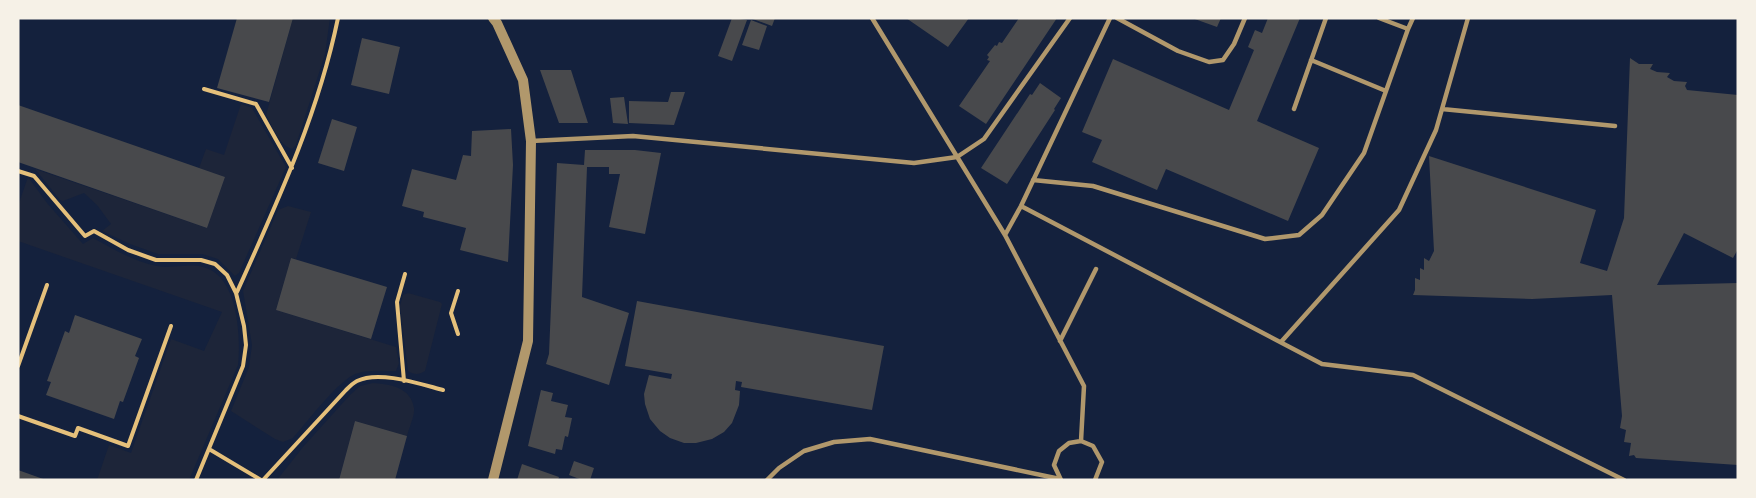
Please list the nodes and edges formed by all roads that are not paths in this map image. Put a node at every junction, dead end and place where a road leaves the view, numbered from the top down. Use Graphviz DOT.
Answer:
graph roads {
  1 [pos="493,18"];
  2 [pos="872,18"];
  3 [pos="1070,18"];
  4 [pos="1110,18"];
  5 [pos="1117,18"];
  6 [pos="1245,18"];
  7 [pos="1326,18"];
  8 [pos="1379,18"];
  9 [pos="1413,18"];
  10 [pos="1468,18"];
  11 [pos="1408,30"];
  12 [pos="1311,60"];
  13 [pos="1386,91"];
  14 [pos="1294,109"];
  15 [pos="1442,109"];
  16 [pos="1615,126"];
  17 [pos="531,141"];
  18 [pos="957,157"];
  19 [pos="1033,180"];
  20 [pos="1021,206"];
  21 [pos="1005,235"];
  22 [pos="1096,269"];
  23 [pos="1060,341"];
  24 [pos="1281,342"];
  25 [pos="1081,441"];
  26 [pos="493,480"];
  27 [pos="767,480"];
  28 [pos="1061,480"];
  29 [pos="1095,480"];
  30 [pos="1624,480"];
  1 -- 17 [label="street"];
  2 -- 18 [label="lane"];
  3 -- 18 [label="lane"];
  4 -- 19 [label="lane"];
  5 -- 6 [label="lane"];
  7 -- 12 [label="lane"];
  8 -- 11 [label="lane"];
  9 -- 11 [label="lane"];
  10 -- 15 [label="lane"];
  11 -- 13 [label="lane"];
  12 -- 13 [label="lane"];
  12 -- 14 [label="lane"];
  13 -- 19 [label="lane"];
  15 -- 16 [label="lane"];
  15 -- 24 [label="lane"];
  17 -- 18 [label="lane"];
  17 -- 26 [label="street"];
  18 -- 21 [label="lane"];
  19 -- 20 [label="lane"];
  20 -- 21 [label="lane"];
  20 -- 24 [label="lane"];
  21 -- 23 [label="lane"];
  22 -- 23 [label="lane"];
  23 -- 25 [label="lane"];
  24 -- 30 [label="lane"];
  25 -- 28 [label="lane"];
  25 -- 29 [label="lane"];
  27 -- 28 [label="lane"];
}
